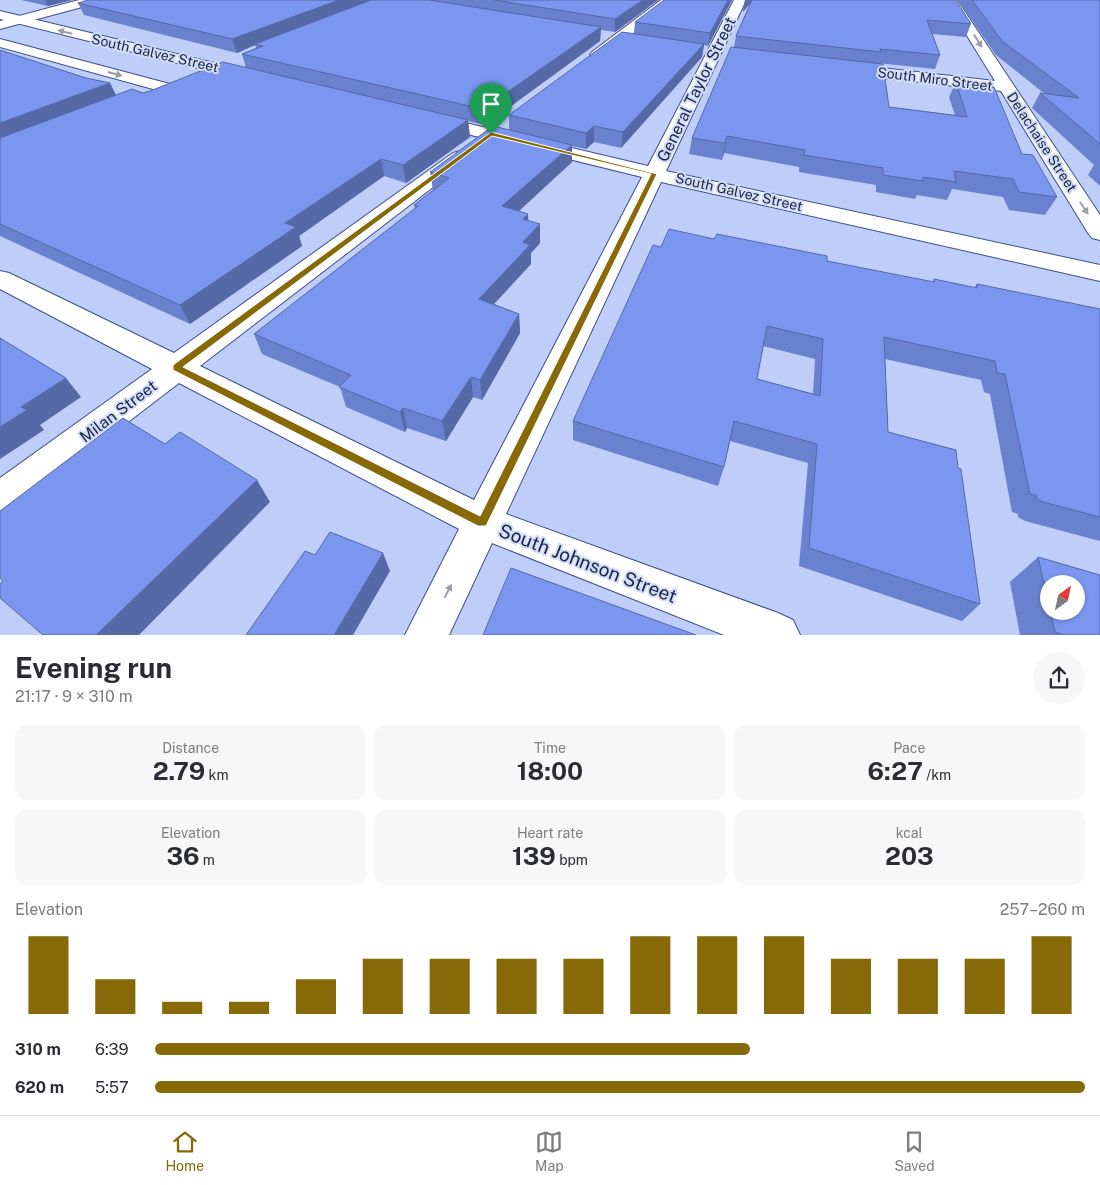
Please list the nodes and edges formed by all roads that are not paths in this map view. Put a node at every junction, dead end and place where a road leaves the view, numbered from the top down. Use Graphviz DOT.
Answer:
graph roads {
  1 [pos="93,0"];
  2 [pos="669,0"];
  3 [pos="740,0"];
  4 [pos="947,0"];
  5 [pos="13,5"];
  6 [pos="0,8"];
  7 [pos="0,15"];
  8 [pos="18,20"];
  9 [pos="0,25"];
  10 [pos="0,43"];
  11 [pos="242,57"];
  12 [pos="831,67"];
  13 [pos="215,68"];
  14 [pos="578,69"];
  15 [pos="260,78"];
  16 [pos="164,87"];
  17 [pos="1007,87"];
  18 [pos="137,98"];
  19 [pos="414,115"];
  20 [pos="514,116"];
  21 [pos="491,134"];
  22 [pos="654,174"];
  23 [pos="1100,233"];
  24 [pos="1100,273"];
  25 [pos="0,279"];
  26 [pos="176,368"];
  27 [pos="0,499"];
  28 [pos="482,522"];
  29 [pos="427,635"];
  30 [pos="778,635"];
  1 -- 8 [label="street"];
  2 -- 14 [label="street"];
  3 -- 22 [label="street, General Taylor Street"];
  4 -- 17 [label="street, Delachaise Street, one-way"];
  5 -- 6 [label="street"];
  7 -- 8 [label="street, South Galvez Street"];
  8 -- 9 [label="street"];
  13 -- 8 [label="street, South Galvez Street, one-way"];
  10 -- 16 [label="street, South Galvez Street, one-way"];
  11 -- 13 [label="street"];
  12 -- 17 [label="street, South Miro Street"];
  13 -- 15 [label="street, South Galvez Street"];
  13 -- 16 [label="street"];
  16 -- 18 [label="street"];
  17 -- 23 [label="street, Delachaise Street, one-way"];
  19 -- 21 [label="street, South Galvez Street"];
  20 -- 21 [label="street, Milan Street"];
  21 -- 22 [label="street, South Galvez Street"];
  21 -- 26 [label="street, Milan Street"];
  22 -- 24 [label="street, South Galvez Street"];
  22 -- 28 [label="street, General Taylor Street"];
  25 -- 26 [label="street, South Johnson Street"];
  26 -- 27 [label="street, Milan Street"];
  26 -- 28 [label="street, South Johnson Street"];
  29 -- 28 [label="street, General Taylor Street, one-way"];
  28 -- 30 [label="street, South Johnson Street"];
}
